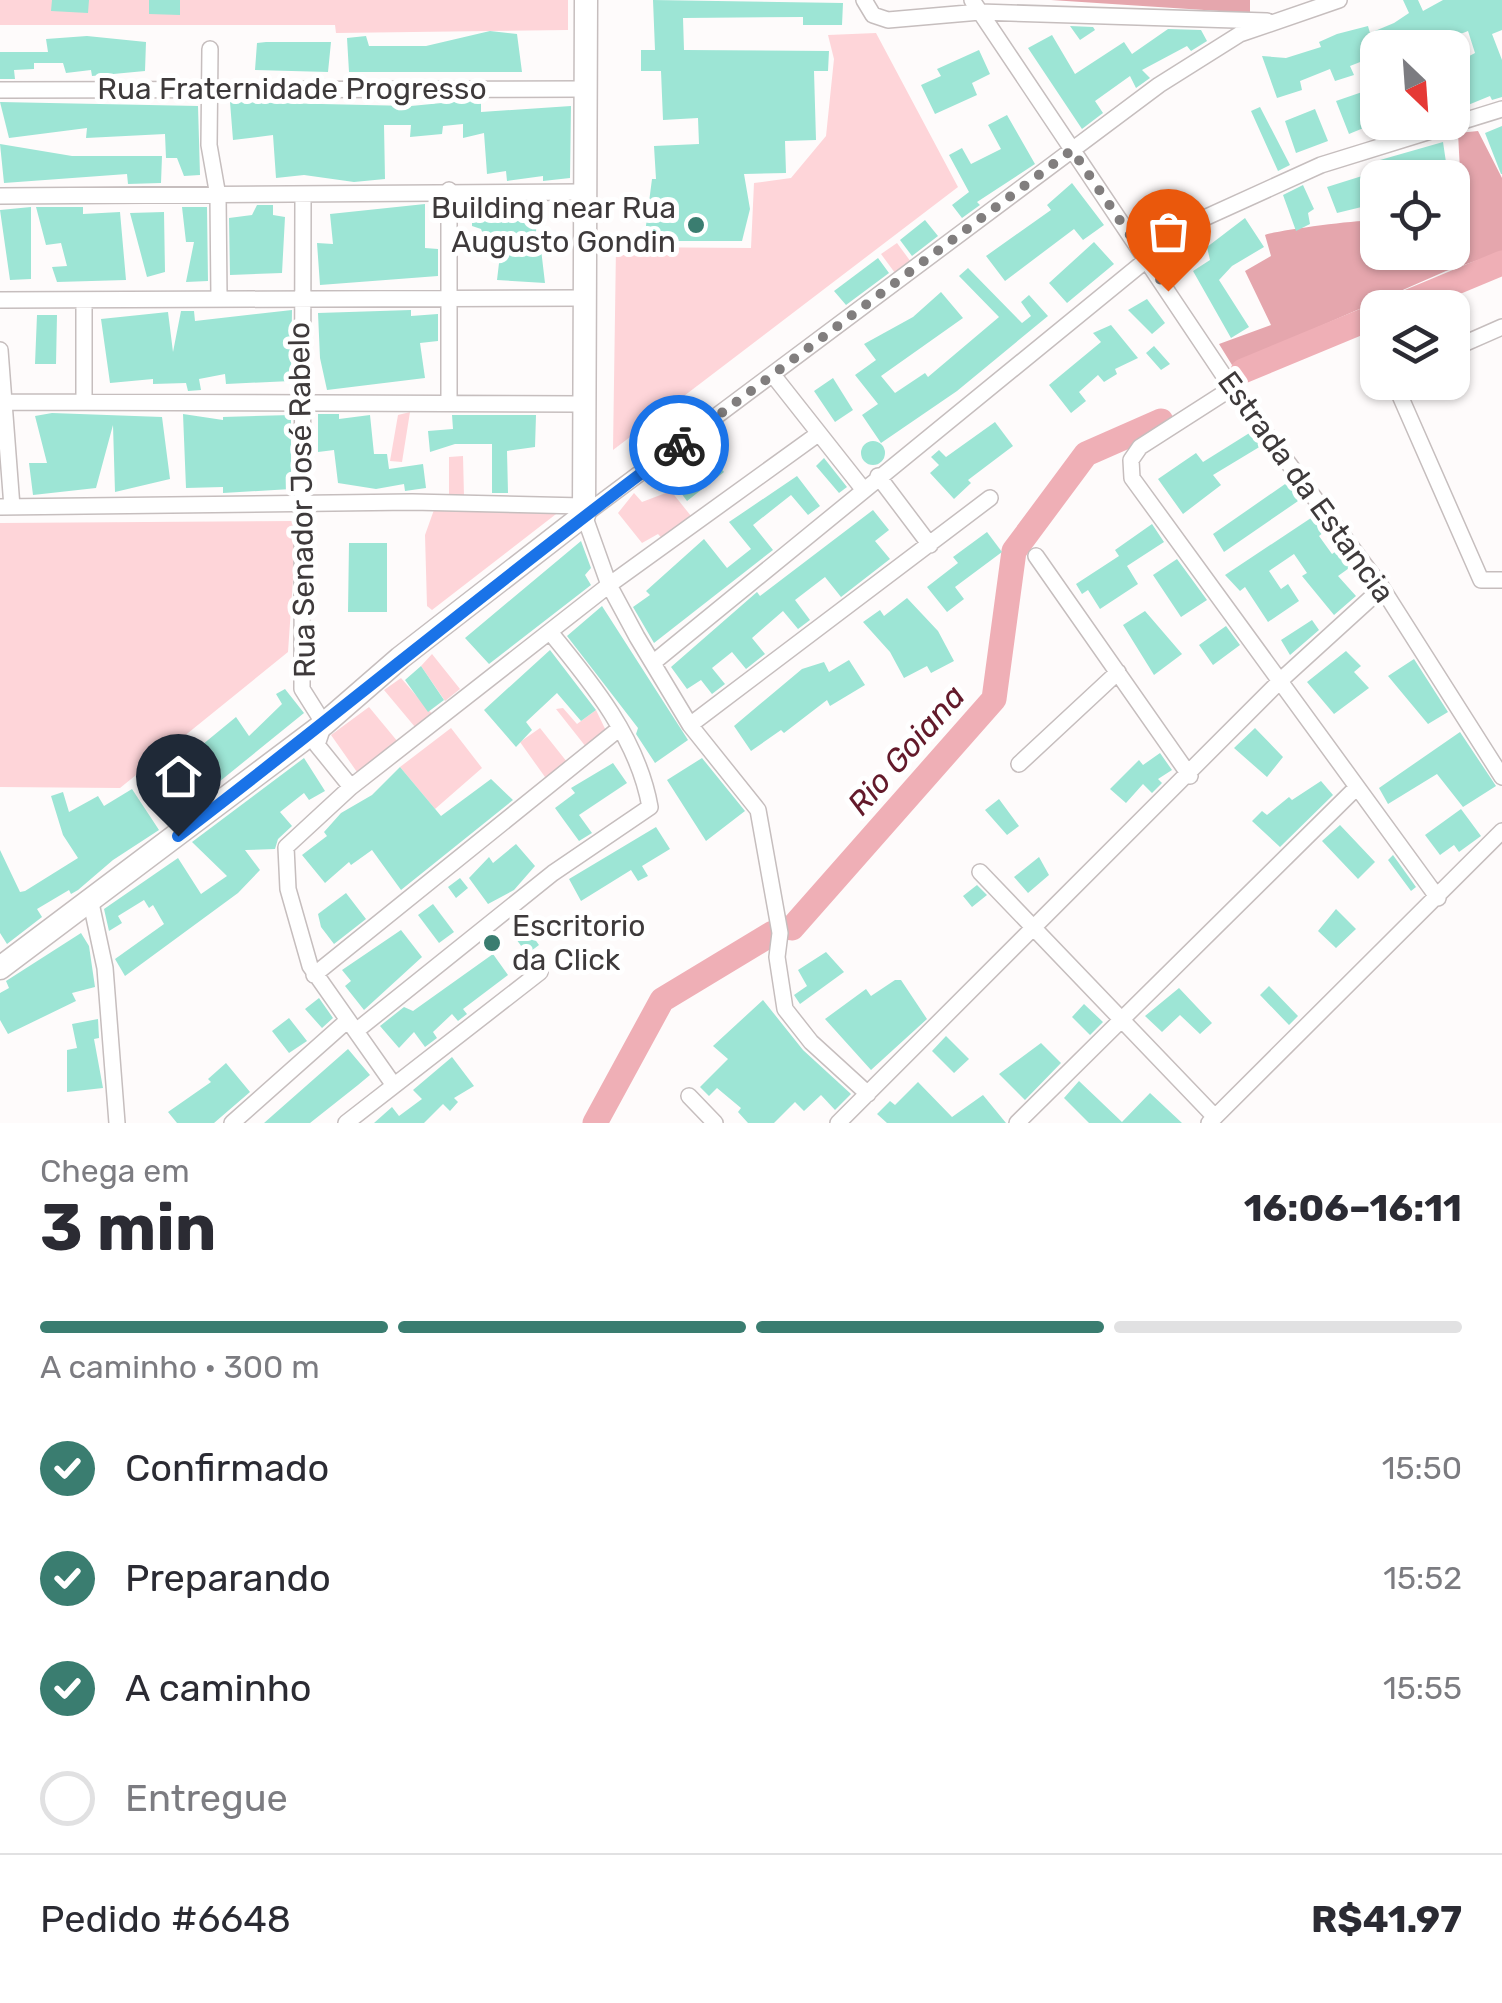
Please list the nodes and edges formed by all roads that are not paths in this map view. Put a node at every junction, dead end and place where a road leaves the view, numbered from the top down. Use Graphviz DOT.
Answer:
graph roads {
  1 [pos="586,0"];
  2 [pos="864,0"];
  3 [pos="1339,0"];
  4 [pos="1308,4"];
  5 [pos="976,6"];
  6 [pos="1271,21"];
  7 [pos="210,49"];
  8 [pos="210,89"];
  9 [pos="584,89"];
  10 [pos="0,90"];
  11 [pos="1502,110"];
  12 [pos="1072,150"];
  13 [pos="449,190"];
  14 [pos="583,192"];
  15 [pos="303,195"];
  16 [pos="0,196"];
  17 [pos="218,196"];
  18 [pos="1147,259"];
  19 [pos="448,295"];
  20 [pos="219,297"];
  21 [pos="299,297"];
  22 [pos="582,298"];
  23 [pos="0,300"];
  24 [pos="84,301"];
  25 [pos="1502,327"];
  26 [pos="1470,341"];
  27 [pos="0,350"];
  28 [pos="773,375"];
  29 [pos="1232,388"];
  30 [pos="449,400"];
  31 [pos="1402,400"];
  32 [pos="4,402"];
  33 [pos="84,402"];
  34 [pos="300,404"];
  35 [pos="581,404"];
  36 [pos="818,434"];
  37 [pos="878,476"];
  38 [pos="863,488"];
  39 [pos="990,498"];
  40 [pos="300,503"];
  41 [pos="6,507"];
  42 [pos="583,510"];
  43 [pos="930,545"];
  44 [pos="1036,556"];
  45 [pos="1502,580"];
  46 [pos="609,585"];
  47 [pos="1382,588"];
  48 [pos="550,632"];
  49 [pos="654,662"];
  50 [pos="1118,672"];
  51 [pos="1282,679"];
  52 [pos="324,724"];
  53 [pos="690,725"];
  54 [pos="620,728"];
  55 [pos="1019,764"];
  56 [pos="1190,776"];
  57 [pos="1502,777"];
  58 [pos="352,787"];
  59 [pos="1356,788"];
  60 [pos="1502,831"];
  61 [pos="980,872"];
  62 [pos="1438,898"];
  63 [pos="91,903"];
  64 [pos="1031,928"];
  65 [pos="0,968"];
  66 [pos="540,972"];
  67 [pos="314,975"];
  68 [pos="1121,1019"];
  69 [pos="352,1026"];
  70 [pos="392,1084"];
  71 [pos="868,1094"];
  72 [pos="689,1096"];
  73 [pos="1212,1120"];
  74 [pos="117,1123"];
  75 [pos="232,1123"];
  76 [pos="346,1123"];
  77 [pos="715,1123"];
  78 [pos="838,1123"];
  79 [pos="1018,1123"];
  1 -- 9 [label="street"];
  2 -- 5 [label="street"];
  3 -- 4 [label="street"];
  4 -- 6 [label="street"];
  5 -- 6 [label="street"];
  5 -- 12 [label="street, Estrada da Estancia"];
  6 -- 12 [label="street"];
  7 -- 8 [label="street"];
  8 -- 9 [label="street, Rua Fraternidade Progresso"];
  8 -- 10 [label="street, Rua Fraternidade Progresso"];
  8 -- 17 [label="street"];
  9 -- 14 [label="street"];
  11 -- 18 [label="street"];
  12 -- 18 [label="street, Estrada da Estancia"];
  12 -- 28 [label="street"];
  13 -- 14 [label="street"];
  13 -- 15 [label="street"];
  13 -- 19 [label="street"];
  14 -- 22 [label="street"];
  15 -- 17 [label="street"];
  15 -- 21 [label="street, Rua Senador José Rabelo"];
  16 -- 17 [label="street"];
  17 -- 20 [label="street"];
  18 -- 29 [label="street, Estrada da Estancia"];
  18 -- 37 [label="street"];
  19 -- 21 [label="street"];
  19 -- 22 [label="street"];
  19 -- 30 [label="street"];
  20 -- 21 [label="street"];
  20 -- 24 [label="street"];
  21 -- 34 [label="street, Rua Senador José Rabelo"];
  22 -- 35 [label="street"];
  23 -- 24 [label="street"];
  24 -- 33 [label="street"];
  25 -- 26 [label="street"];
  27 -- 32 [label="street"];
  28 -- 36 [label="street"];
  28 -- 42 [label="street"];
  29 -- 47 [label="street, Estrada da Estancia"];
  29 -- 51 [label="street"];
  30 -- 34 [label="street"];
  30 -- 35 [label="street"];
  31 -- 45 [label="street"];
  32 -- 33 [label="street"];
  32 -- 41 [label="street"];
  33 -- 34 [label="street"];
  34 -- 40 [label="street, Rua Senador José Rabelo"];
  35 -- 42 [label="street"];
  36 -- 38 [label="street"];
  36 -- 46 [label="street"];
  37 -- 38 [label="street"];
  37 -- 43 [label="street"];
  38 -- 49 [label="street"];
  39 -- 43 [label="street"];
  40 -- 41 [label="street"];
  40 -- 42 [label="street"];
  40 -- 52 [label="street, Rua Senador José Rabelo"];
  42 -- 46 [label="street"];
  42 -- 52 [label="street"];
  43 -- 53 [label="street"];
  44 -- 50 [label="street"];
  46 -- 48 [label="street"];
  46 -- 49 [label="street"];
  47 -- 51 [label="street"];
  47 -- 57 [label="street, Estrada da Estancia"];
  48 -- 54 [label="street"];
  48 -- 58 [label="street"];
  49 -- 53 [label="street"];
  50 -- 55 [label="street"];
  50 -- 56 [label="street"];
  51 -- 56 [label="street"];
  51 -- 59 [label="street"];
  52 -- 58 [label="street, Rua Senador José Rabelo"];
  52 -- 63 [label="street"];
  53 -- 71 [label="street"];
  54 -- 67 [label="street"];
  54 -- 69 [label="street"];
  56 -- 64 [label="street"];
  58 -- 67 [label="street"];
  59 -- 62 [label="street"];
  59 -- 68 [label="street"];
  60 -- 62 [label="street"];
  61 -- 64 [label="street"];
  62 -- 73 [label="street"];
  63 -- 65 [label="street"];
  63 -- 74 [label="street"];
  64 -- 68 [label="street"];
  64 -- 71 [label="street"];
  66 -- 70 [label="street"];
  67 -- 69 [label="street"];
  68 -- 73 [label="street"];
  68 -- 79 [label="street"];
  69 -- 70 [label="street"];
  69 -- 75 [label="street"];
  70 -- 76 [label="street"];
  71 -- 78 [label="street"];
  72 -- 77 [label="street"];
}
